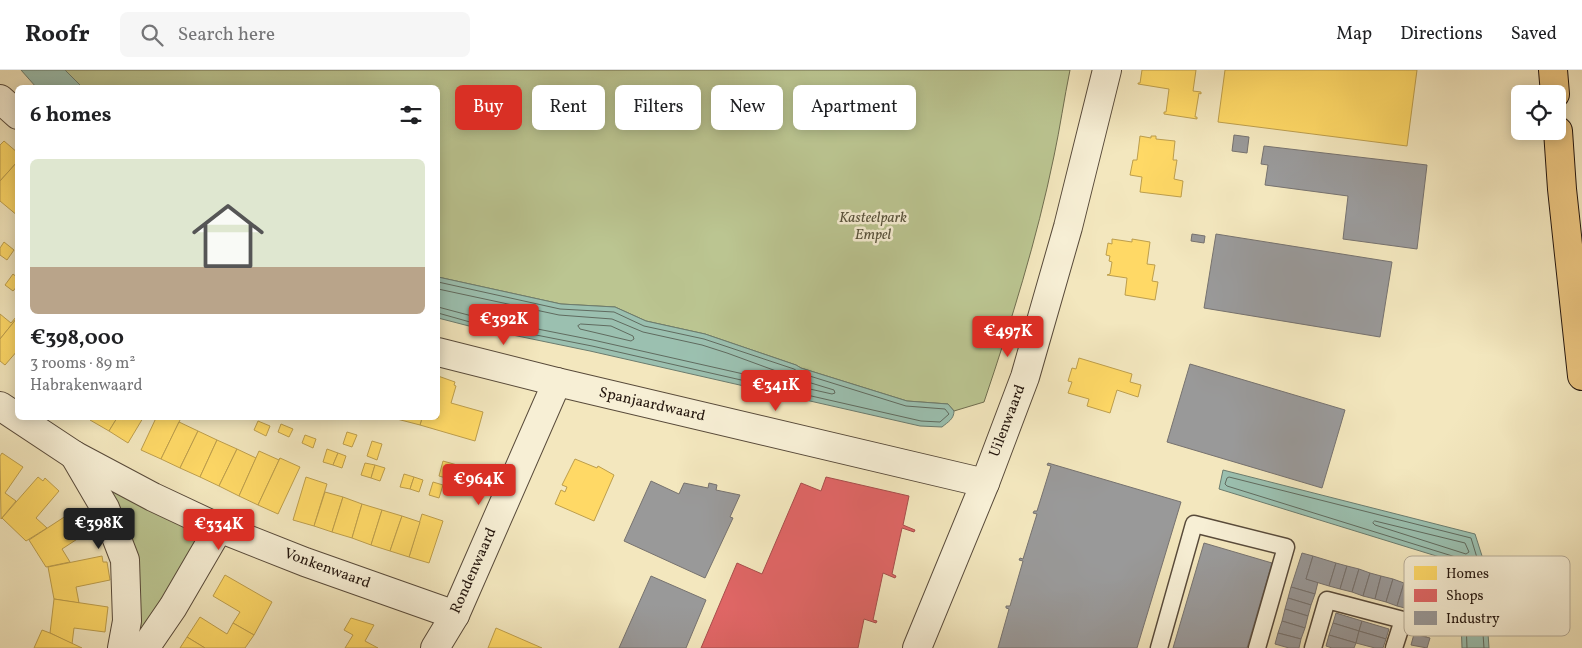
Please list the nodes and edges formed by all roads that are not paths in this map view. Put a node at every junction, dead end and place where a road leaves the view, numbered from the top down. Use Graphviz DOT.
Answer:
graph roads {
  1 [pos="1107,70"];
  2 [pos="1553,70"];
  3 [pos="1554,85"];
  4 [pos="0,98"];
  5 [pos="15,112"];
  6 [pos="1559,140"];
  7 [pos="440,353"];
  8 [pos="1582,376"];
  9 [pos="557,382"];
  10 [pos="0,406"];
  11 [pos="15,416"];
  12 [pos="21,420"];
  13 [pos="74,455"];
  14 [pos="985,483"];
  15 [pos="219,528"];
  16 [pos="455,616"];
  17 [pos="122,648"];
  18 [pos="145,648"];
  19 [pos="435,648"];
  20 [pos="917,648"];
  21 [pos="1159,648"];
  22 [pos="1257,648"];
  23 [pos="1313,648"];
  24 [pos="1394,648"];
  1 -- 14 [label="street, Uilenwaard"];
  2 -- 3 [label="highway"];
  4 -- 5 [label="street"];
  6 -- 8 [label="highway"];
  7 -- 9 [label="street, Spanjaardwaard"];
  9 -- 14 [label="street, Spanjaardwaard"];
  9 -- 16 [label="street, Rondenwaard"];
  10 -- 11 [label="street, Vonkenwaard"];
  12 -- 13 [label="street, Vonkenwaard"];
  13 -- 15 [label="street, Vonkenwaard"];
  13 -- 17 [label="street"];
  14 -- 20 [label="street, Uilenwaard"];
  15 -- 16 [label="street, Vonkenwaard"];
  15 -- 18 [label="street"];
  16 -- 19 [label="street, Rondenwaard"];
  21 -- 22 [label="lane"];
  23 -- 24 [label="lane"];
}
